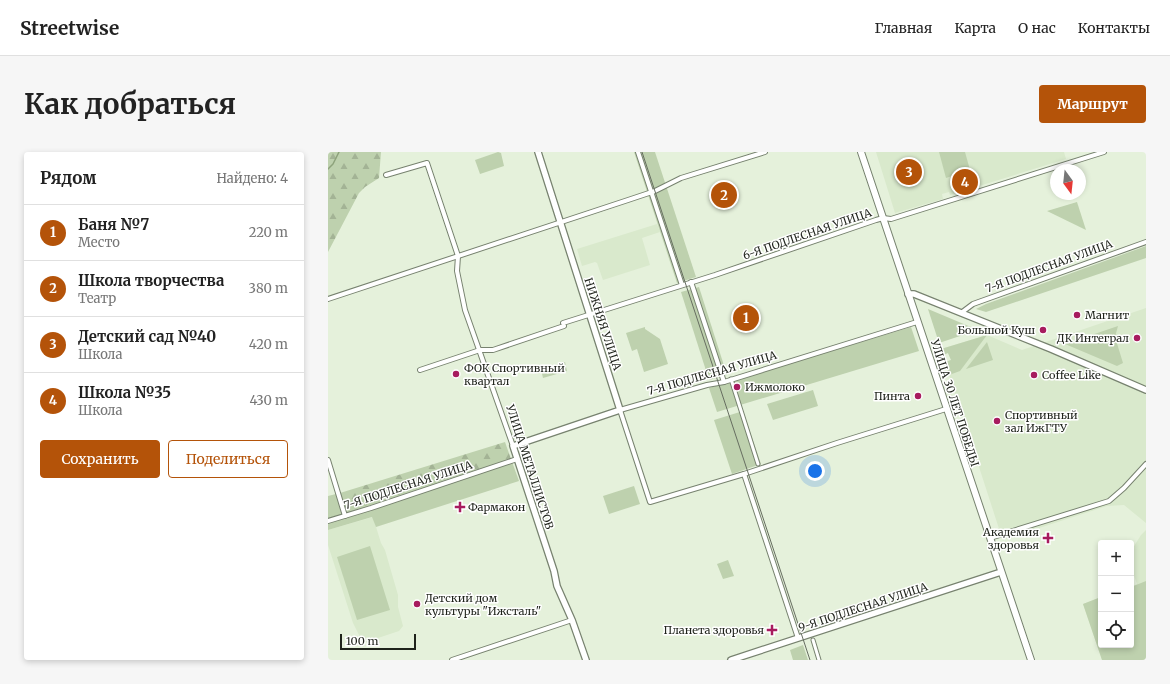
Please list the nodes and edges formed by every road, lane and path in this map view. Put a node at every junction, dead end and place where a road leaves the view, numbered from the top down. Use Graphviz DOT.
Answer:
graph roads {
  1 [pos="538,152"];
  2 [pos="638,152"];
  3 [pos="765,152"];
  4 [pos="861,152"];
  5 [pos="1104,152"];
  6 [pos="386,175"];
  7 [pos="651,192"];
  8 [pos="883,218"];
  9 [pos="560,222"];
  10 [pos="1146,242"];
  11 [pos="458,256"];
  12 [pos="691,282"];
  13 [pos="682,285"];
  14 [pos="908,294"];
  15 [pos="328,299"];
  16 [pos="961,313"];
  17 [pos="590,314"];
  18 [pos="917,322"];
  19 [pos="480,350"];
  20 [pos="420,370"];
  21 [pos="731,379"];
  22 [pos="724,382"];
  23 [pos="1146,390"];
  24 [pos="946,409"];
  25 [pos="620,410"];
  26 [pos="513,446"];
  27 [pos="517,459"];
  28 [pos="328,460"];
  29 [pos="758,464"];
  30 [pos="1146,464"];
  31 [pos="744,474"];
  32 [pos="345,516"];
  33 [pos="328,521"];
  34 [pos="990,538"];
  35 [pos="1001,572"];
  36 [pos="572,620"];
  37 [pos="798,638"];
  38 [pos="813,640"];
  39 [pos="452,660"];
  40 [pos="586,660"];
  41 [pos="732,660"];
  42 [pos="819,660"];
  43 [pos="1031,660"];
  1 -- 9 [label="street, НИЖНЯЯ УЛИЦА"];
  2 -- 7 [label="street"];
  3 -- 7 [label="street"];
  4 -- 8 [label="main road, УЛИЦА 30 ЛЕТ ПОБЕДЫ"];
  5 -- 8 [label="street, 6-Я ПОДЛЕСНАЯ УЛИЦА"];
  6 -- 11 [label="street, УЛИЦА МЕТАЛЛИСТОВ"];
  7 -- 9 [label="street"];
  7 -- 13 [label="street"];
  8 -- 12 [label="street, 6-Я ПОДЛЕСНАЯ УЛИЦА"];
  8 -- 14 [label="main road, УЛИЦА 30 ЛЕТ ПОБЕДЫ"];
  9 -- 11 [label="street"];
  9 -- 17 [label="street, НИЖНЯЯ УЛИЦА"];
  10 -- 16 [label="street, 7-Я ПОДЛЕСНАЯ УЛИЦА"];
  11 -- 15 [label="street"];
  11 -- 19 [label="street, УЛИЦА МЕТАЛЛИСТОВ"];
  12 -- 13 [label="street, 6-Я ПОДЛЕСНАЯ УЛИЦА"];
  12 -- 22 [label="street"];
  13 -- 17 [label="street, 6-Я ПОДЛЕСНАЯ УЛИЦА"];
  14 -- 16 [label="street"];
  14 -- 18 [label="main road, УЛИЦА 30 ЛЕТ ПОБЕДЫ"];
  16 -- 23 [label="street"];
  17 -- 19 [label="street, 6-Я ПОДЛЕСНАЯ УЛИЦА"];
  17 -- 25 [label="street, НИЖНЯЯ УЛИЦА"];
  18 -- 21 [label="street, 7-Я ПОДЛЕСНАЯ УЛИЦА"];
  18 -- 24 [label="main road, УЛИЦА 30 ЛЕТ ПОБЕДЫ"];
  19 -- 20 [label="street, 6-Я ПОДЛЕСНАЯ УЛИЦА"];
  19 -- 26 [label="street, УЛИЦА МЕТАЛЛИСТОВ"];
  21 -- 22 [label="street, 7-Я ПОДЛЕСНАЯ УЛИЦА"];
  21 -- 29 [label="street"];
  22 -- 25 [label="street, 7-Я ПОДЛЕСНАЯ УЛИЦА"];
  24 -- 31 [label="street"];
  24 -- 34 [label="main road, УЛИЦА 30 ЛЕТ ПОБЕДЫ"];
  25 -- 26 [label="street, 7-Я ПОДЛЕСНАЯ УЛИЦА"];
  25 -- 31 [label="street, НИЖНЯЯ УЛИЦА"];
  26 -- 27 [label="street, УЛИЦА МЕТАЛЛИСТОВ"];
  27 -- 32 [label="street, 7-Я ПОДЛЕСНАЯ УЛИЦА"];
  27 -- 36 [label="street, УЛИЦА МЕТАЛЛИСТОВ"];
  28 -- 32 [label="street"];
  30 -- 34 [label="street"];
  31 -- 37 [label="street"];
  32 -- 33 [label="street, 7-Я ПОДЛЕСНАЯ УЛИЦА"];
  34 -- 35 [label="main road, УЛИЦА 30 ЛЕТ ПОБЕДЫ"];
  35 -- 37 [label="street, 9-Я ПОДЛЕСНАЯ УЛИЦА"];
  35 -- 43 [label="main road, УЛИЦА 30 ЛЕТ ПОБЕДЫ"];
  36 -- 39 [label="street"];
  36 -- 40 [label="street, УЛИЦА МЕТАЛЛИСТОВ"];
  37 -- 41 [label="street, 9-Я ПОДЛЕСНАЯ УЛИЦА"];
  38 -- 42 [label="street"];
}
